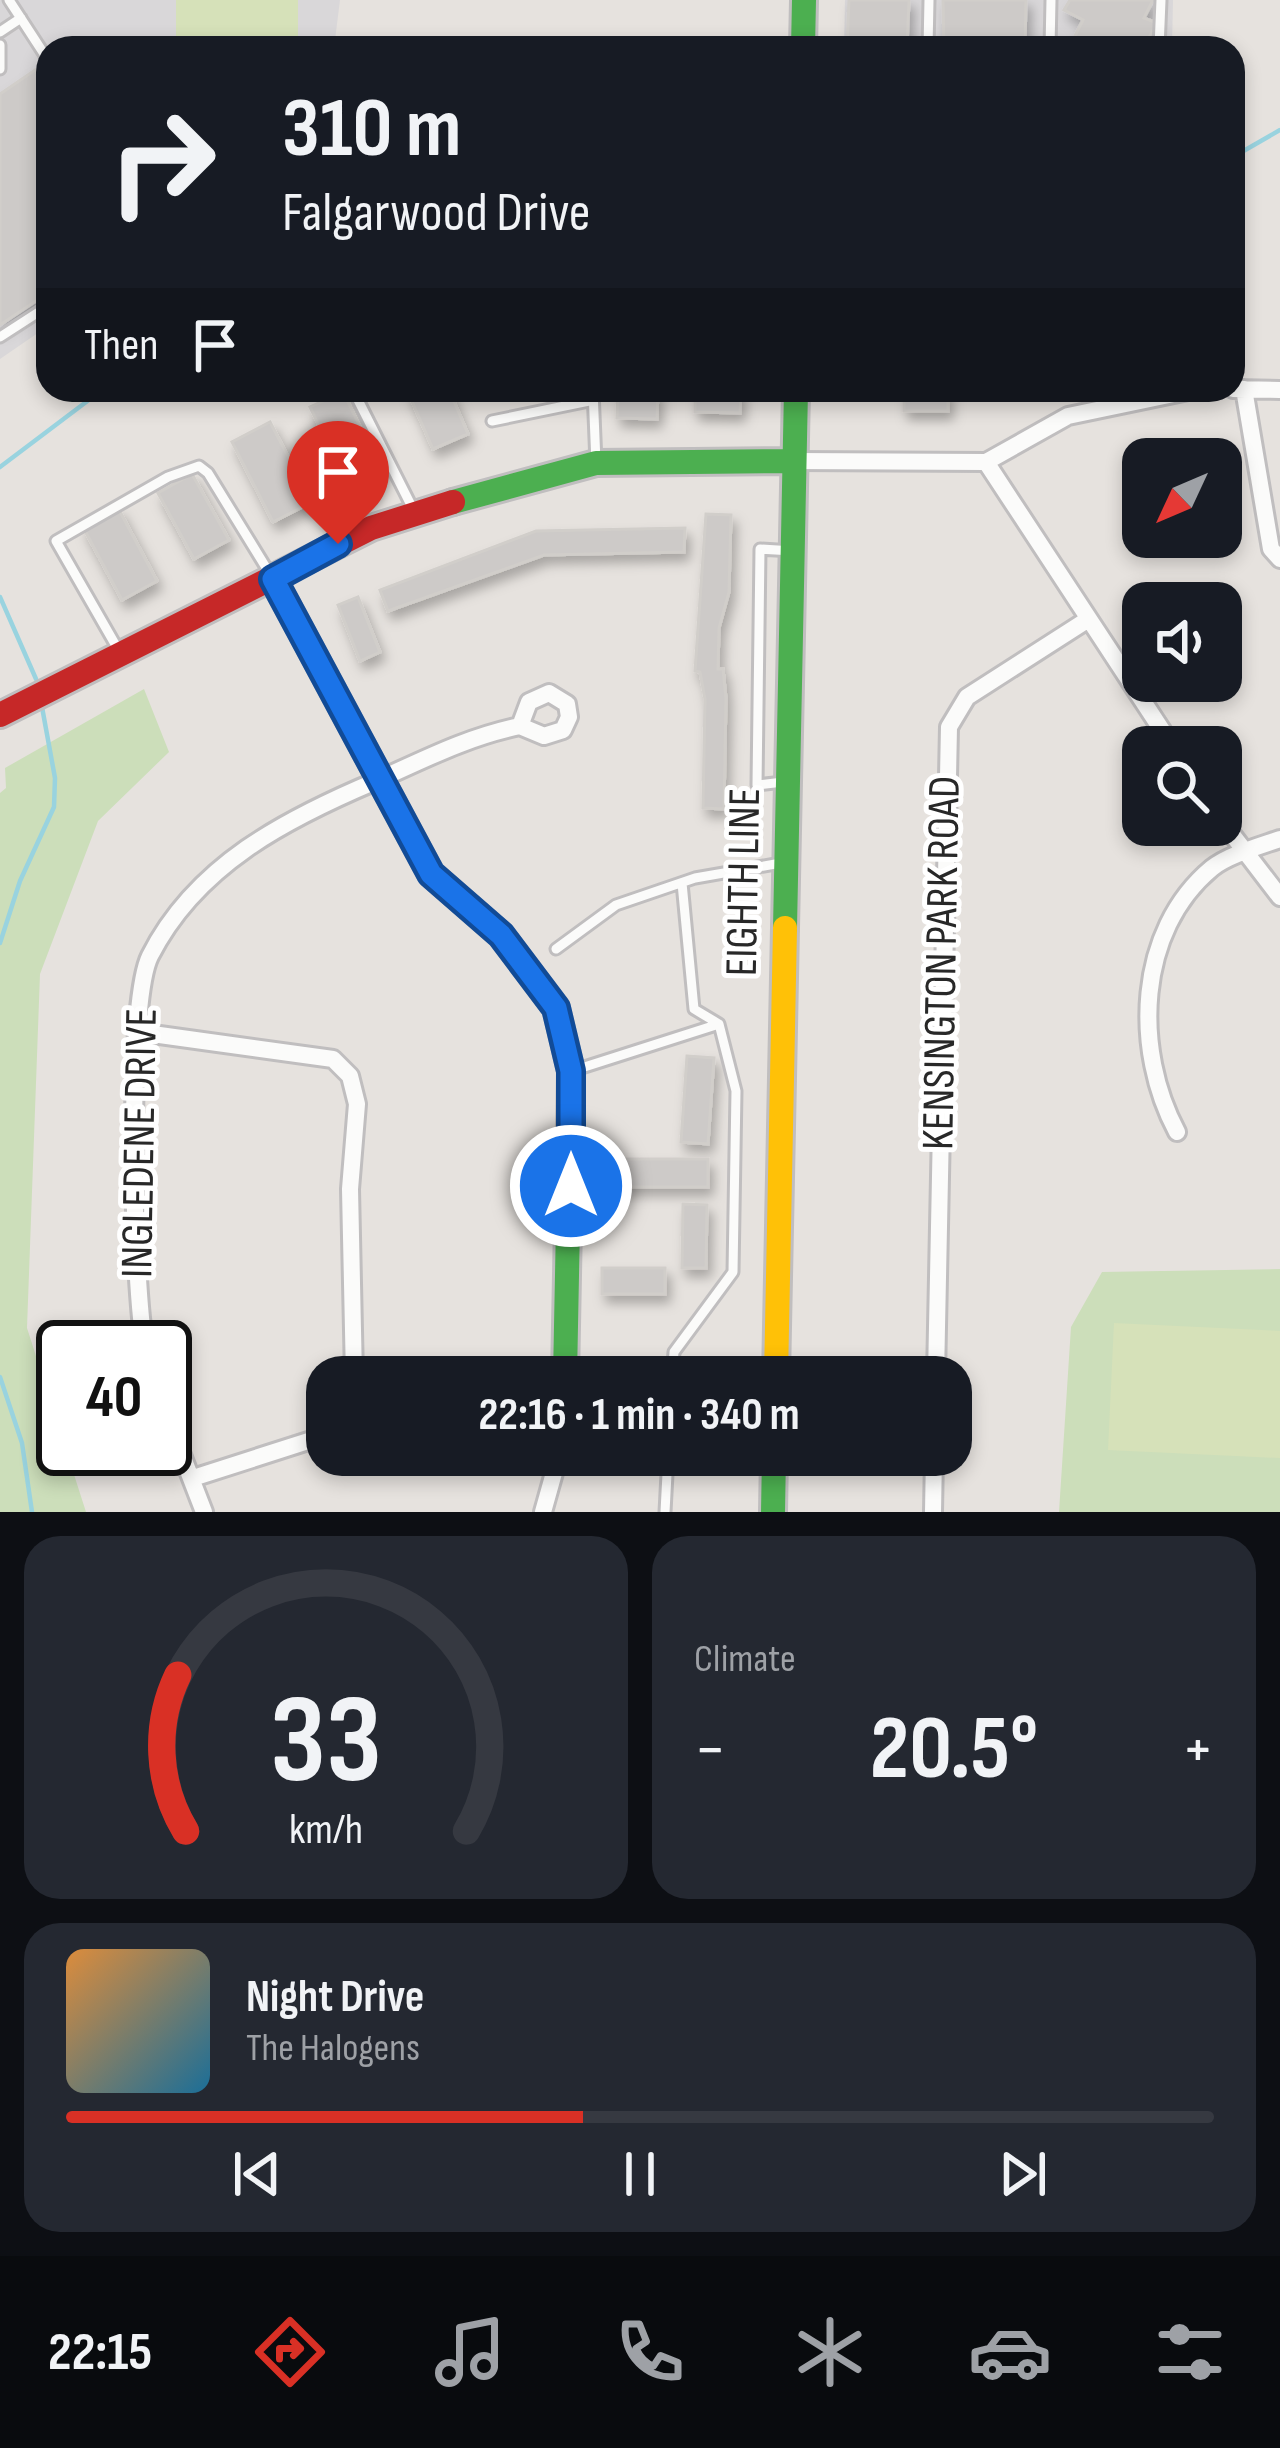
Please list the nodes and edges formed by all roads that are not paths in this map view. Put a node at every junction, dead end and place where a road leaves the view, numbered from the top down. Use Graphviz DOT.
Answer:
graph roads {
  1 [pos="9,0"];
  2 [pos="804,0"];
  3 [pos="929,0"];
  4 [pos="1051,0"];
  5 [pos="1161,0"];
  6 [pos="21,18"];
  7 [pos="0,32"];
  8 [pos="803,36"];
  9 [pos="928,36"];
  10 [pos="1050,36"];
  11 [pos="1160,36"];
  12 [pos="36,41"];
  13 [pos="0,45"];
  14 [pos="0,68"];
  15 [pos="36,314"];
  16 [pos="0,337"];
  17 [pos="1245,389"];
  18 [pos="1280,390"];
  19 [pos="359,402"];
  20 [pos="567,402"];
  21 [pos="594,402"];
  22 [pos="796,402"];
  23 [pos="1135,402"];
  24 [pos="1241,402"];
  25 [pos="492,421"];
  26 [pos="794,460"];
  27 [pos="986,462"];
  28 [pos="596,464"];
  29 [pos="415,513"];
  30 [pos="1280,559"];
  31 [pos="273,579"];
  32 [pos="1087,620"];
  33 [pos="119,651"];
  34 [pos="0,715"];
  35 [pos="520,726"];
  36 [pos="1159,726"];
  37 [pos="379,779"];
  38 [pos="1280,838"];
  39 [pos="1239,846"];
  40 [pos="1244,854"];
  41 [pos="786,862"];
  42 [pos="682,883"];
  43 [pos="1280,897"];
  44 [pos="556,949"];
  45 [pos="719,1024"];
  46 [pos="138,1032"];
  47 [pos="571,1071"];
  48 [pos="1177,1132"];
  49 [pos="139,1320"];
  50 [pos="354,1356"];
  51 [pos="565,1356"];
  52 [pos="674,1356"];
  53 [pos="776,1356"];
  54 [pos="936,1356"];
  55 [pos="306,1442"];
  56 [pos="554,1476"];
  57 [pos="667,1476"];
  58 [pos="774,1476"];
  59 [pos="934,1476"];
  60 [pos="193,1478"];
  61 [pos="204,1512"];
  62 [pos="543,1512"];
  63 [pos="664,1512"];
  64 [pos="773,1512"];
  65 [pos="933,1512"];
  1 -- 6 [label="lane"];
  2 -- 8 [label="street"];
  3 -- 9 [label="lane"];
  4 -- 10 [label="lane"];
  5 -- 11 [label="lane"];
  6 -- 7 [label="lane"];
  6 -- 12 [label="lane"];
  13 -- 14 [label="lane"];
  15 -- 16 [label="lane"];
  17 -- 18 [label="street"];
  19 -- 29 [label="lane"];
  20 -- 25 [label="lane"];
  21 -- 28 [label="lane"];
  22 -- 26 [label="street, EIGHTH LINE"];
  23 -- 27 [label="street"];
  24 -- 30 [label="street"];
  26 -- 27 [label="street"];
  26 -- 28 [label="street"];
  26 -- 41 [label="street, EIGHTH LINE"];
  27 -- 32 [label="street"];
  28 -- 29 [label="street"];
  29 -- 31 [label="street"];
  31 -- 33 [label="street"];
  31 -- 33 [label="lane"];
  31 -- 37 [label="street"];
  32 -- 36 [label="street"];
  32 -- 54 [label="street, KENSINGTON PARK ROAD"];
  33 -- 34 [label="street"];
  35 -- 37 [label="street, INGLEDENE DRIVE"];
  37 -- 46 [label="street, INGLEDENE DRIVE"];
  37 -- 47 [label="street"];
  38 -- 40 [label="street"];
  39 -- 40 [label="street"];
  40 -- 43 [label="street"];
  40 -- 48 [label="street"];
  41 -- 42 [label="lane"];
  41 -- 53 [label="street, EIGHTH LINE"];
  42 -- 44 [label="lane"];
  42 -- 45 [label="lane"];
  45 -- 47 [label="lane"];
  45 -- 52 [label="lane"];
  46 -- 49 [label="street, INGLEDENE DRIVE"];
  46 -- 50 [label="street"];
  47 -- 51 [label="street"];
  55 -- 60 [label="street"];
  56 -- 62 [label="street"];
  57 -- 63 [label="lane"];
  58 -- 64 [label="street"];
  59 -- 65 [label="street"];
  60 -- 61 [label="street"];
}
